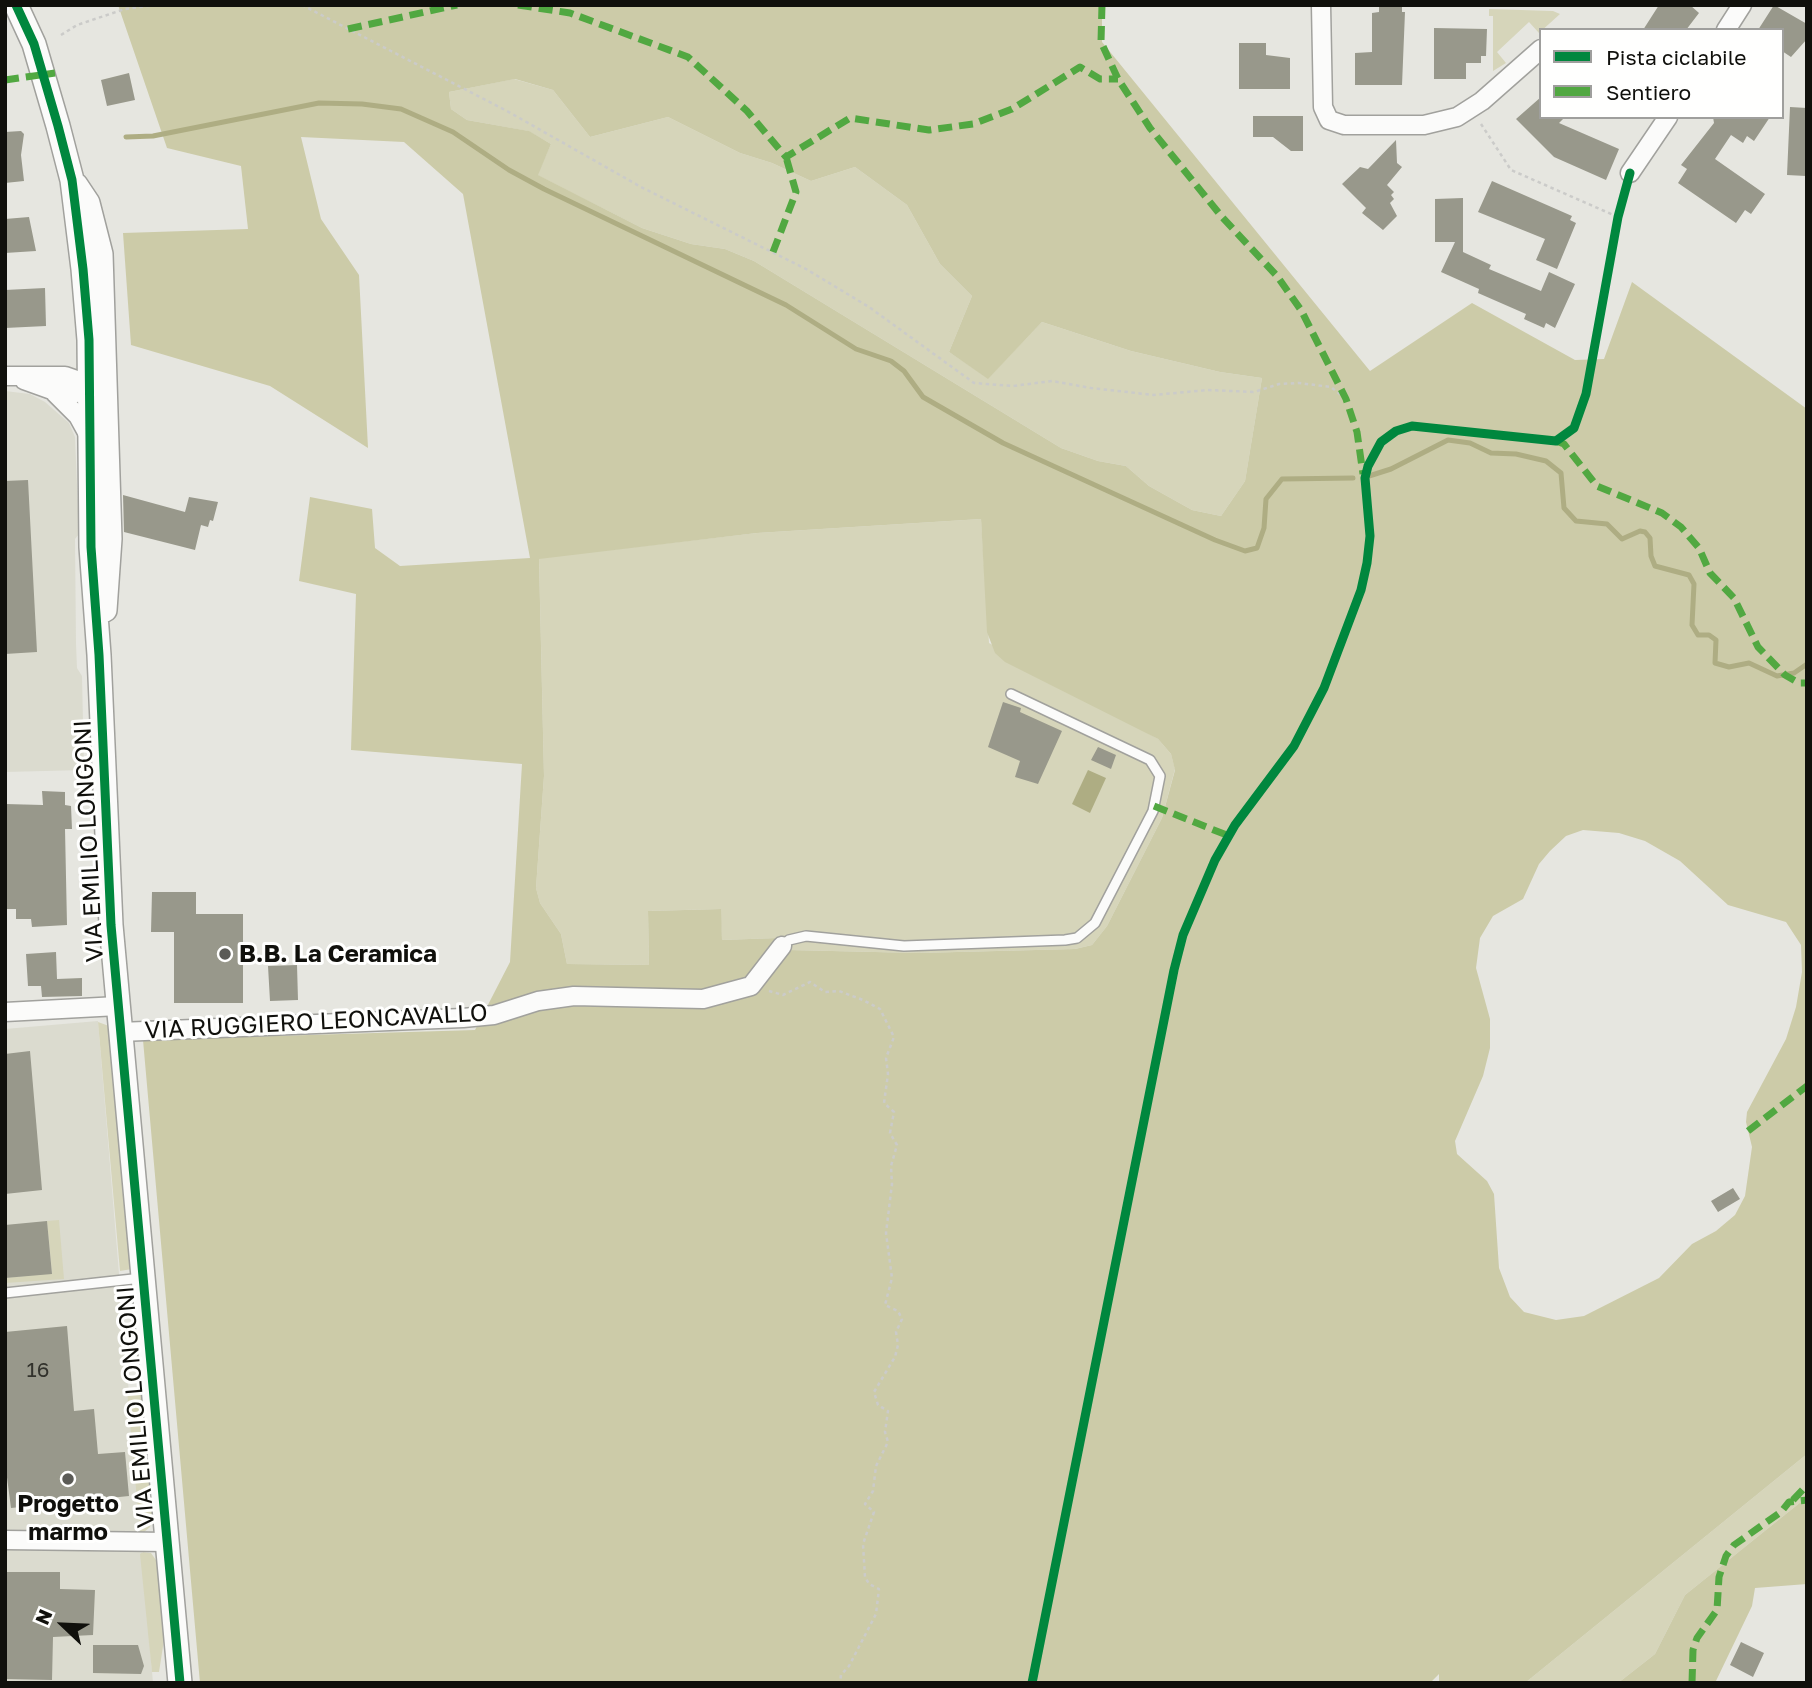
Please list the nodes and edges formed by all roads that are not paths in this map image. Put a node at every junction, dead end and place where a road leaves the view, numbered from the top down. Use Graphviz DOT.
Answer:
graph roads {
  1 [pos="16,5"];
  2 [pos="1321,5"];
  3 [pos="1742,5"];
  4 [pos="1727,28"];
  5 [pos="1539,51"];
  6 [pos="1667,119"];
  7 [pos="1630,173"];
  8 [pos="72,180"];
  9 [pos="101,254"];
  10 [pos="89,340"];
  11 [pos="8,376"];
  12 [pos="53,383"];
  13 [pos="90,388"];
  14 [pos="90,437"];
  15 [pos="110,539"];
  16 [pos="99,655"];
  17 [pos="1011,694"];
  18 [pos="782,946"];
  19 [pos="118,1006"];
  20 [pos="5,1012"];
  21 [pos="120,1032"];
  22 [pos="144,1278"];
  23 [pos="5,1293"];
  24 [pos="5,1540"];
  25 [pos="169,1542"];
  26 [pos="180,1683"];
  1 -- 8 [label="street, VIA EMILIO LONGONI"];
  2 -- 5 [label="street"];
  3 -- 4 [label="street"];
  6 -- 7 [label="street"];
  8 -- 9 [label="street, VIA EMILIO LONGONI"];
  8 -- 10 [label="street, VIA EMILIO LONGONI"];
  9 -- 13 [label="street, VIA EMILIO LONGONI"];
  9 -- 15 [label="street, VIA EMILIO LONGONI"];
  10 -- 12 [label="street"];
  10 -- 13 [label="street, VIA EMILIO LONGONI"];
  11 -- 12 [label="street"];
  12 -- 13 [label="street"];
  12 -- 14 [label="street"];
  13 -- 14 [label="street, VIA EMILIO LONGONI"];
  13 -- 15 [label="street, VIA EMILIO LONGONI"];
  14 -- 16 [label="street, VIA EMILIO LONGONI"];
  15 -- 16 [label="street, VIA EMILIO LONGONI"];
  16 -- 19 [label="street, VIA EMILIO LONGONI"];
  17 -- 18 [label="lane"];
  18 -- 21 [label="street, VIA RUGGIERO LEONCAVALLO"];
  19 -- 20 [label="street"];
  19 -- 21 [label="street, VIA EMILIO LONGONI"];
  21 -- 22 [label="street, VIA EMILIO LONGONI"];
  22 -- 23 [label="lane"];
  22 -- 25 [label="street, VIA EMILIO LONGONI"];
  24 -- 25 [label="street"];
  25 -- 26 [label="street, VIA EMILIO LONGONI"];
}
